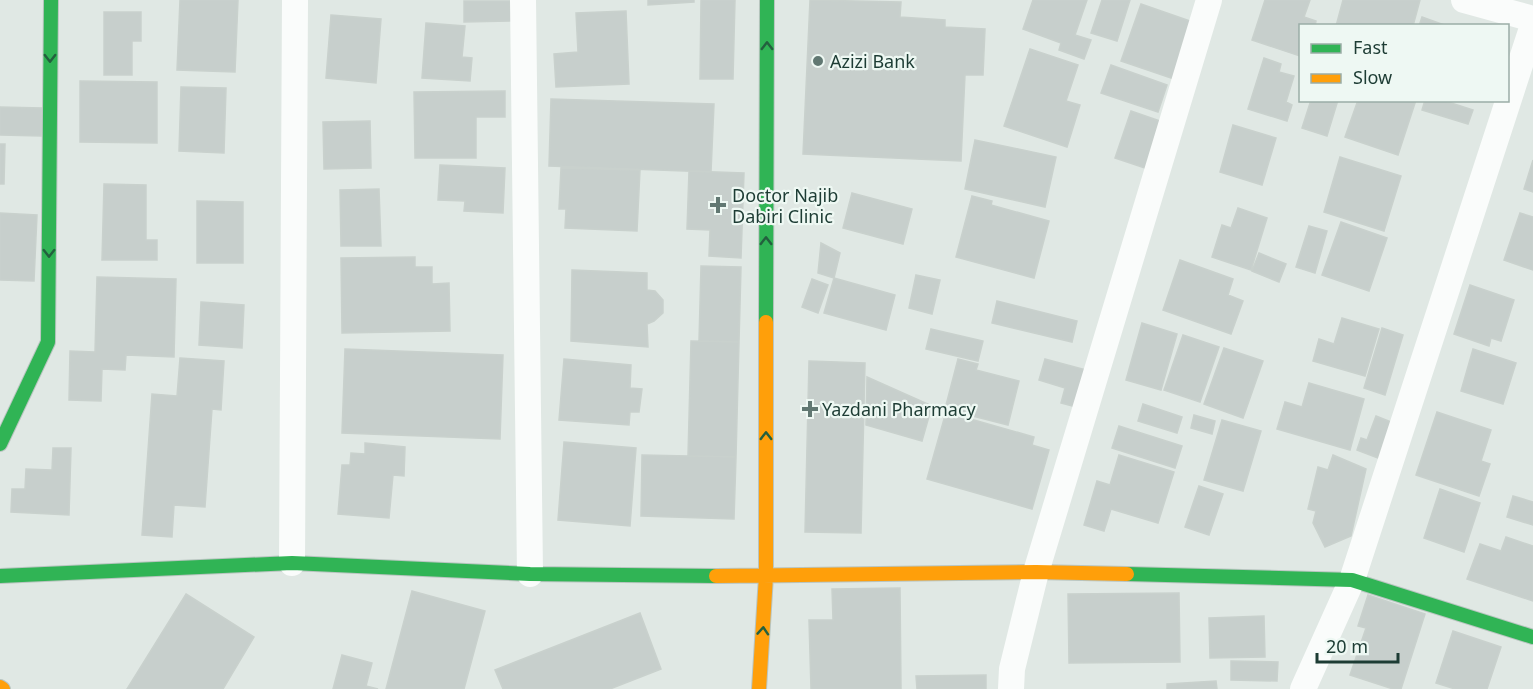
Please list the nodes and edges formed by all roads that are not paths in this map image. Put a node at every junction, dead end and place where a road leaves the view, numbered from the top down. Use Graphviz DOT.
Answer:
graph roads {
  1 [pos="51,0"];
  2 [pos="295,0"];
  3 [pos="523,0"];
  4 [pos="767,0"];
  5 [pos="1209,0"];
  6 [pos="1464,0"];
  7 [pos="1533,19"];
  8 [pos="1533,25"];
  9 [pos="1509,99"];
  10 [pos="1508,102"];
  11 [pos="0,444"];
  12 [pos="292,563"];
  13 [pos="1035,572"];
  14 [pos="530,574"];
  15 [pos="0,576"];
  16 [pos="766,576"];
  17 [pos="1352,580"];
  18 [pos="1533,638"];
  19 [pos="759,689"];
  20 [pos="1011,689"];
  21 [pos="1303,689"];
  1 -- 11 [label="street, one-way"];
  2 -- 12 [label="street"];
  3 -- 14 [label="street"];
  16 -- 4 [label="street, one-way"];
  5 -- 13 [label="street"];
  6 -- 7 [label="street"];
  8 -- 9 [label="street"];
  10 -- 17 [label="street"];
  12 -- 14 [label="street"];
  12 -- 15 [label="street"];
  13 -- 16 [label="street"];
  13 -- 17 [label="street"];
  13 -- 20 [label="street"];
  14 -- 16 [label="street"];
  19 -- 16 [label="street, one-way"];
  17 -- 18 [label="street"];
  17 -- 21 [label="street"];
}
